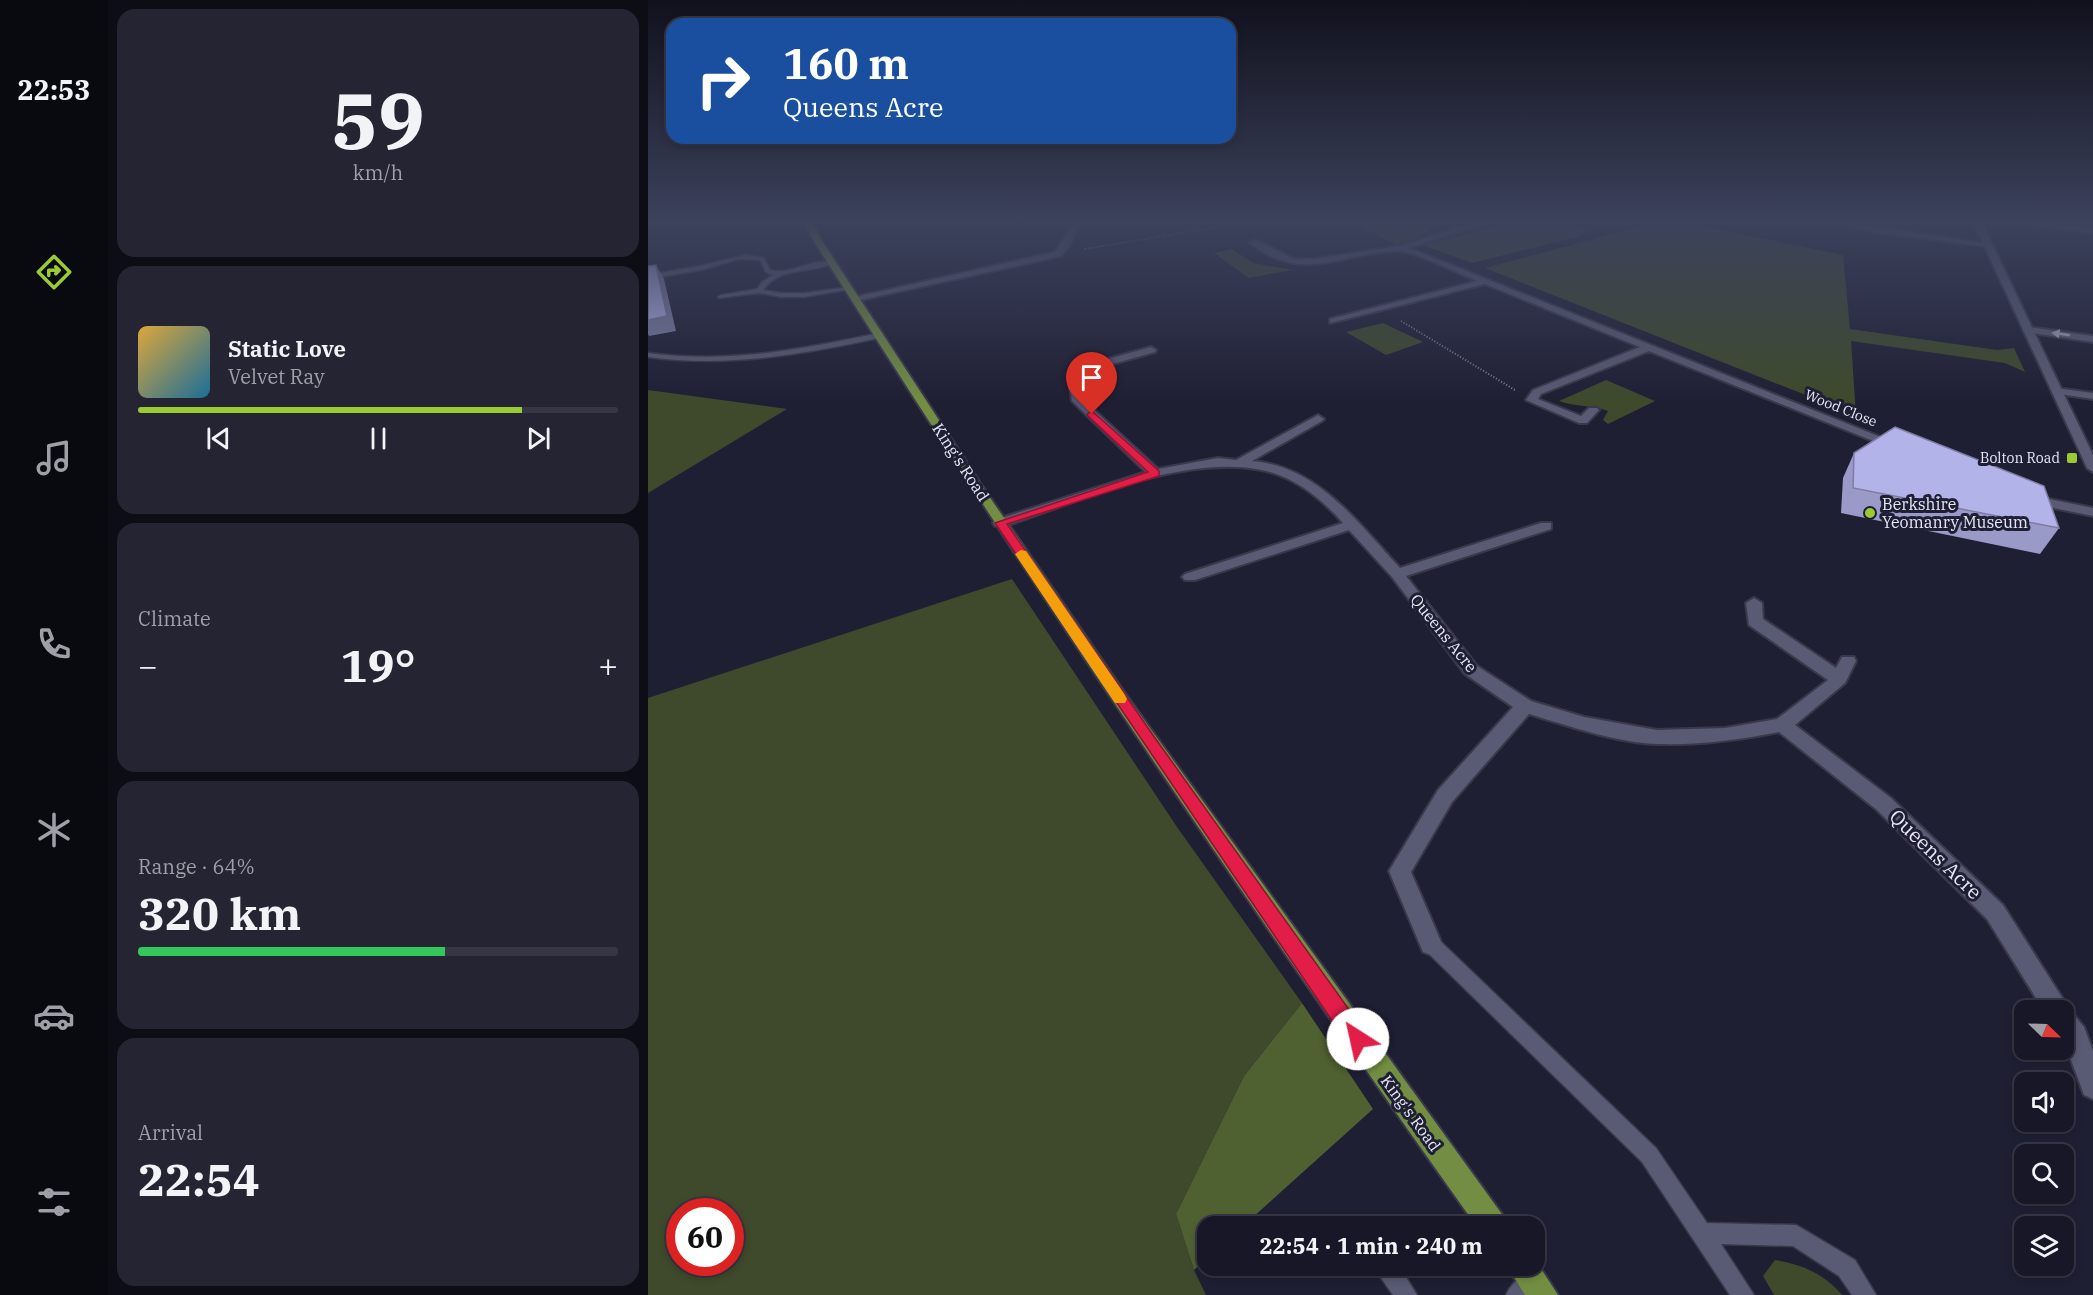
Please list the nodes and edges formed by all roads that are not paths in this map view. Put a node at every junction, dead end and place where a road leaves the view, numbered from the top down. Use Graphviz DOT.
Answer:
graph roads {
  1 [pos="768,281"];
  2 [pos="844,281"];
  3 [pos="913,281"];
  4 [pos="1485,281"];
  5 [pos="1488,281"];
  6 [pos="2006,281"];
  7 [pos="759,291"];
  8 [pos="852,293"];
  9 [pos="721,297"];
  10 [pos="1333,321"];
  11 [pos="2028,330"];
  12 [pos="880,335"];
  13 [pos="2093,339"];
  14 [pos="1649,346"];
  15 [pos="1151,350"];
  16 [pos="648,355"];
  17 [pos="2056,391"];
  18 [pos="2093,396"];
  19 [pos="1593,410"];
  20 [pos="1318,419"];
  21 [pos="1913,453"];
  22 [pos="1241,462"];
  23 [pos="2093,468"];
  24 [pos="1155,473"];
  25 [pos="2013,493"];
  26 [pos="2093,512"];
  27 [pos="1000,523"];
  28 [pos="1353,524"];
  29 [pos="1546,526"];
  30 [pos="1397,574"];
  31 [pos="1190,577"];
  32 [pos="1755,603"];
  33 [pos="1848,661"];
  34 [pos="1839,679"];
  35 [pos="1525,706"];
  36 [pos="1782,725"];
  37 [pos="1431,944"];
  38 [pos="2051,1000"];
  39 [pos="2074,1035"];
  40 [pos="2093,1086"];
  41 [pos="1486,1216"];
  42 [pos="1700,1233"];
  43 [pos="1393,1276"];
  44 [pos="1406,1295"];
  45 [pos="1743,1295"];
  46 [pos="1865,1295"];
  1 -- 7 [label="lane"];
  2 -- 8 [label="main road, King's Road"];
  3 -- 8 [label="street"];
  4 -- 10 [label="street"];
  5 -- 14 [label="street, Wood Close"];
  6 -- 11 [label="street"];
  7 -- 8 [label="lane"];
  7 -- 9 [label="lane"];
  8 -- 12 [label="main road, King's Road"];
  13 -- 11 [label="street, one-way"];
  11 -- 17 [label="street"];
  12 -- 16 [label="lane"];
  12 -- 27 [label="main road, King's Road"];
  14 -- 19 [label="street"];
  14 -- 21 [label="street, Wood Close"];
  15 -- 24 [label="street"];
  17 -- 18 [label="street"];
  17 -- 23 [label="street"];
  20 -- 22 [label="street, Queens Acre"];
  22 -- 24 [label="street, Queens Acre"];
  22 -- 28 [label="street, Queens Acre"];
  24 -- 27 [label="street, Queens Acre"];
  25 -- 26 [label="street"];
  27 -- 41 [label="main road, King's Road"];
  28 -- 30 [label="street, Queens Acre"];
  28 -- 31 [label="street"];
  29 -- 30 [label="street, Queens Acre"];
  30 -- 35 [label="street, Queens Acre"];
  32 -- 34 [label="street"];
  33 -- 34 [label="street, Queens Acre"];
  34 -- 36 [label="street, Queens Acre"];
  35 -- 36 [label="street, Queens Acre"];
  35 -- 37 [label="street"];
  36 -- 38 [label="street, Queens Acre"];
  37 -- 42 [label="lane"];
  39 -- 40 [label="street"];
  42 -- 45 [label="lane"];
  42 -- 46 [label="lane"];
  43 -- 44 [label="lane"];
}
